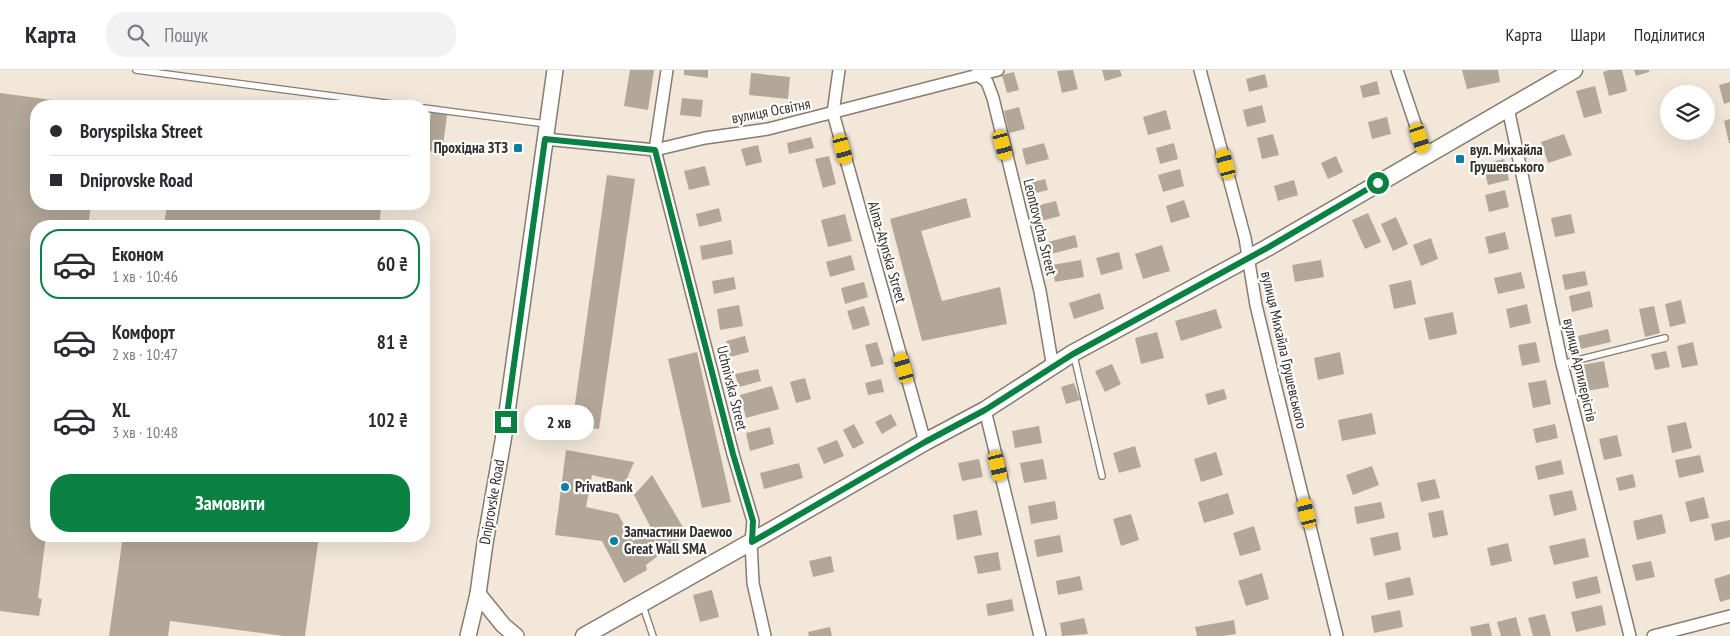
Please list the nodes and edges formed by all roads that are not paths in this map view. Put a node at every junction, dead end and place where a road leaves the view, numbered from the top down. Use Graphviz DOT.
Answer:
graph roads {
  1 [pos="136,70"];
  2 [pos="555,70"];
  3 [pos="667,70"];
  4 [pos="839,70"];
  5 [pos="998,70"];
  6 [pos="1200,70"];
  7 [pos="1397,70"];
  8 [pos="1570,71"];
  9 [pos="978,72"];
  10 [pos="363,100"];
  11 [pos="1508,108"];
  12 [pos="430,109"];
  13 [pos="833,113"];
  14 [pos="546,132"];
  15 [pos="655,150"];
  16 [pos="1426,156"];
  17 [pos="1248,258"];
  18 [pos="1665,338"];
  19 [pos="1073,354"];
  20 [pos="1562,364"];
  21 [pos="1053,368"];
  22 [pos="985,410"];
  23 [pos="925,442"];
  24 [pos="1102,476"];
  25 [pos="752,542"];
  26 [pos="478,594"];
  27 [pos="642,604"];
  28 [pos="1730,616"];
  29 [pos="468,636"];
  30 [pos="516,636"];
  31 [pos="584,636"];
  32 [pos="653,636"];
  33 [pos="765,636"];
  34 [pos="1040,636"];
  35 [pos="1337,636"];
  36 [pos="1630,636"];
  37 [pos="1653,636"];
  1 -- 10 [label="lane"];
  2 -- 14 [label="street, Dniprovske Road"];
  3 -- 15 [label="street"];
  4 -- 13 [label="street, Alma-Atynska Street"];
  5 -- 9 [label="street, вулиця Освітня"];
  6 -- 17 [label="street, вулиця Михайла Грушевського"];
  7 -- 16 [label="street"];
  8 -- 11 [label="main road"];
  9 -- 13 [label="street, вулиця Освітня"];
  9 -- 21 [label="street, Leontovycha Street"];
  11 -- 16 [label="main road"];
  11 -- 20 [label="street, вулиця Артилерістів"];
  12 -- 14 [label="lane"];
  13 -- 15 [label="street, вулиця Освітня"];
  13 -- 23 [label="street, Alma-Atynska Street"];
  14 -- 15 [label="street, вулиця Освітня"];
  14 -- 26 [label="street, Dniprovske Road"];
  15 -- 25 [label="street, Uchnivska Street"];
  16 -- 17 [label="main road"];
  17 -- 19 [label="main road"];
  17 -- 35 [label="street, вулиця Михайла Грушевського"];
  18 -- 20 [label="lane"];
  19 -- 21 [label="main road"];
  19 -- 24 [label="lane"];
  20 -- 36 [label="street, вулиця Артилерістів"];
  21 -- 22 [label="main road"];
  22 -- 23 [label="main road"];
  22 -- 34 [label="street"];
  23 -- 25 [label="main road"];
  25 -- 27 [label="main road"];
  25 -- 33 [label="street, Uchnivska Street"];
  26 -- 29 [label="street, Dniprovske Road"];
  26 -- 30 [label="street"];
  27 -- 31 [label="main road"];
  27 -- 32 [label="lane"];
  28 -- 37 [label="street"];
}
